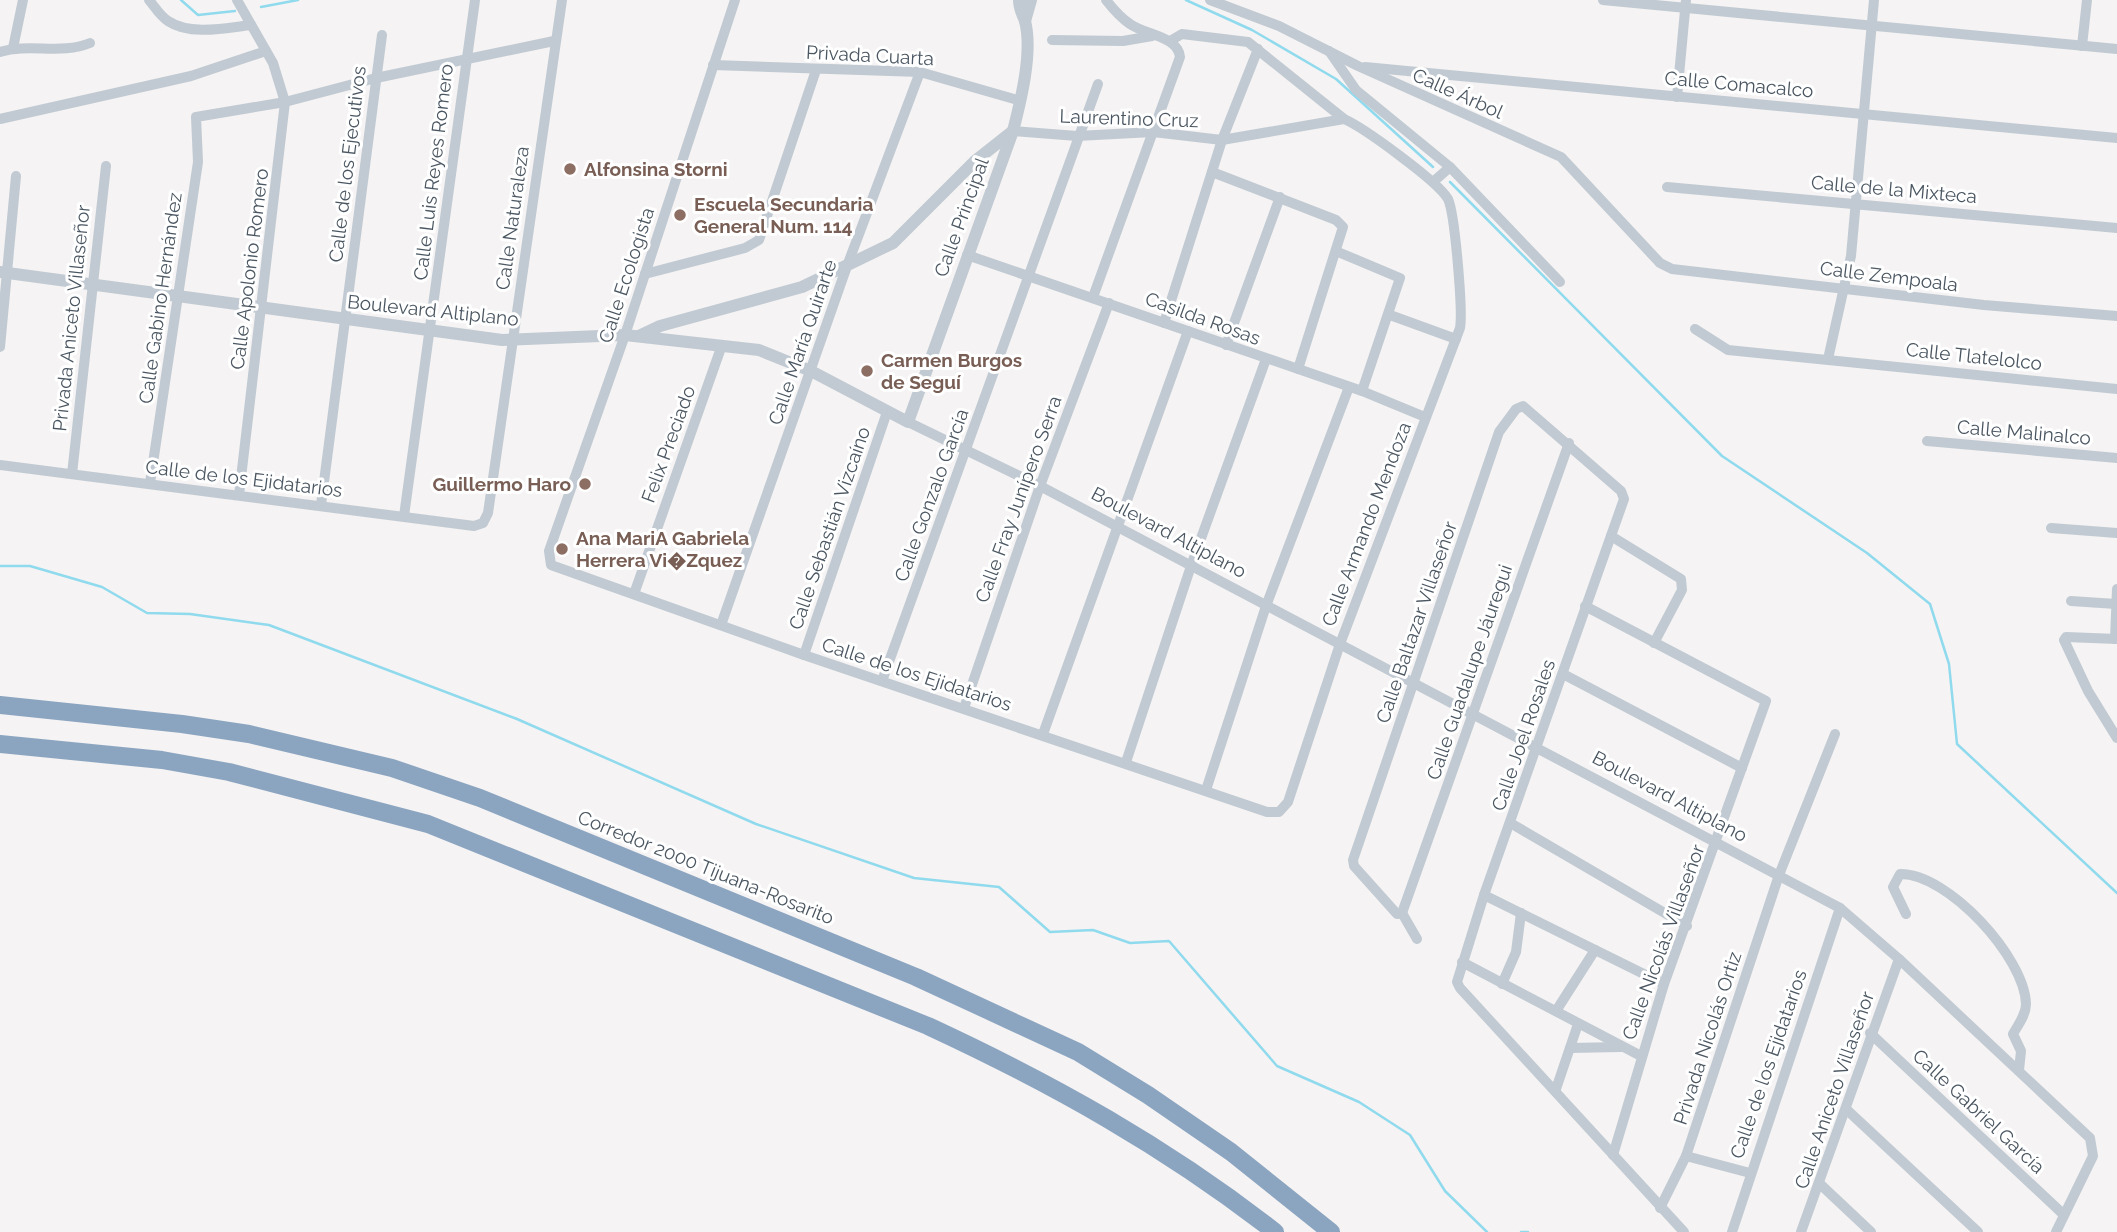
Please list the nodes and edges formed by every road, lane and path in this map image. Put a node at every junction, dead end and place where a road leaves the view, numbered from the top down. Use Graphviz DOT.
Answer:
graph roads {
  1 [pos="23,0"];
  2 [pos="149,0"];
  3 [pos="237,0"];
  4 [pos="475,0"];
  5 [pos="562,0"];
  6 [pos="735,0"];
  7 [pos="1019,0"];
  8 [pos="1031,0"];
  9 [pos="1106,0"];
  10 [pos="1210,0"];
  11 [pos="1603,0"];
  12 [pos="1874,0"];
  13 [pos="2087,0"];
  14 [pos="1686,4"];
  15 [pos="1025,21"];
  16 [pos="251,25"];
  17 [pos="1871,26"];
  18 [pos="382,36"];
  19 [pos="1153,36"];
  20 [pos="1052,40"];
  21 [pos="554,41"];
  22 [pos="90,43"];
  23 [pos="1174,45"];
  24 [pos="2082,46"];
  25 [pos="13,48"];
  26 [pos="1258,49"];
  27 [pos="2117,50"];
  28 [pos="266,51"];
  29 [pos="1329,51"];
  30 [pos="0,52"];
  31 [pos="464,61"];
  32 [pos="713,65"];
  33 [pos="1358,66"];
  34 [pos="816,70"];
  35 [pos="920,72"];
  36 [pos="376,78"];
  37 [pos="1098,84"];
  38 [pos="1677,96"];
  39 [pos="1021,101"];
  40 [pos="285,102"];
  41 [pos="1863,112"];
  42 [pos="0,119"];
  43 [pos="1344,119"];
  44 [pos="1013,131"];
  45 [pos="1153,132"];
  46 [pos="1077,136"];
  47 [pos="2117,138"];
  48 [pos="1222,140"];
  49 [pos="106,166"];
  50 [pos="1450,167"];
  51 [pos="1212,172"];
  52 [pos="16,176"];
  53 [pos="1433,182"];
  54 [pos="1667,187"];
  55 [pos="1280,197"];
  56 [pos="1856,204"];
  57 [pos="2117,228"];
  58 [pos="1338,251"];
  59 [pos="967,255"];
  60 [pos="1660,263"];
  61 [pos="847,266"];
  62 [pos="5,273"];
  63 [pos="645,274"];
  64 [pos="1028,275"];
  65 [pos="1560,282"];
  66 [pos="93,285"];
  67 [pos="1844,288"];
  68 [pos="177,296"];
  69 [pos="1093,297"];
  70 [pos="1109,303"];
  71 [pos="262,309"];
  72 [pos="1390,315"];
  73 [pos="2117,316"];
  74 [pos="345,320"];
  75 [pos="1164,323"];
  76 [pos="1695,330"];
  77 [pos="430,331"];
  78 [pos="1188,331"];
  79 [pos="631,336"];
  80 [pos="1457,339"];
  81 [pos="512,340"];
  82 [pos="722,345"];
  83 [pos="1226,345"];
  84 [pos="0,347"];
  85 [pos="1266,359"];
  86 [pos="1828,359"];
  87 [pos="1298,369"];
  88 [pos="811,371"];
  89 [pos="1349,387"];
  90 [pos="2117,388"];
  91 [pos="1362,391"];
  92 [pos="887,412"];
  93 [pos="1425,417"];
  94 [pos="908,422"];
  95 [pos="1927,441"];
  96 [pos="1569,443"];
  97 [pos="966,450"];
  98 [pos="2117,458"];
  99 [pos="0,465"];
  100 [pos="72,474"];
  101 [pos="150,483"];
  102 [pos="1040,486"];
  103 [pos="239,495"];
  104 [pos="321,505"];
  105 [pos="404,516"];
  106 [pos="483,523"];
  107 [pos="1116,527"];
  108 [pos="2051,528"];
  109 [pos="2117,533"];
  110 [pos="1611,536"];
  111 [pos="549,560"];
  112 [pos="1191,566"];
  113 [pos="2117,589"];
  114 [pos="634,594"];
  115 [pos="2071,601"];
  116 [pos="2116,604"];
  117 [pos="1266,606"];
  118 [pos="1585,606"];
  119 [pos="721,625"];
  120 [pos="2116,639"];
  121 [pos="1654,643"];
  122 [pos="1340,644"];
  123 [pos="804,655"];
  124 [pos="1563,674"];
  125 [pos="882,681"];
  126 [pos="1413,684"];
  127 [pos="0,705"];
  128 [pos="964,708"];
  129 [pos="1471,714"];
  130 [pos="1043,734"];
  131 [pos="1835,734"];
  132 [pos="2117,738"];
  133 [pos="0,744"];
  134 [pos="1537,747"];
  135 [pos="1126,762"];
  136 [pos="1742,768"];
  137 [pos="1206,790"];
  138 [pos="1279,812"];
  139 [pos="1512,824"];
  140 [pos="1716,844"];
  141 [pos="1779,875"];
  142 [pos="1484,895"];
  143 [pos="1840,908"];
  144 [pos="1521,913"];
  145 [pos="1402,914"];
  146 [pos="1906,914"];
  147 [pos="1686,926"];
  148 [pos="1417,939"];
  149 [pos="1595,950"];
  150 [pos="1899,959"];
  151 [pos="1462,962"];
  152 [pos="1502,984"];
  153 [pos="1664,984"];
  154 [pos="1556,1011"];
  155 [pos="1578,1024"];
  156 [pos="1870,1033"];
  157 [pos="1622,1047"];
  158 [pos="1570,1048"];
  159 [pos="1640,1056"];
  160 [pos="2019,1070"];
  161 [pos="1556,1089"];
  162 [pos="1846,1109"];
  163 [pos="1614,1155"];
  164 [pos="1686,1156"];
  165 [pos="1750,1173"];
  166 [pos="1820,1184"];
  167 [pos="1660,1208"];
  168 [pos="2063,1214"];
  169 [pos="1275,1232"];
  170 [pos="1331,1232"];
  171 [pos="1684,1232"];
  172 [pos="1732,1232"];
  173 [pos="1801,1232"];
  174 [pos="1871,1232"];
  175 [pos="1978,1232"];
  176 [pos="2056,1232"];
  1 -- 25 [label="street"];
  2 -- 16 [label="street"];
  3 -- 16 [label="street, Calle Apolonio Romero"];
  4 -- 31 [label="street, Calle Luis Reyes Romero"];
  5 -- 21 [label="street, Calle Naturaleza"];
  6 -- 32 [label="street, Calle Ecologista"];
  7 -- 15 [label="street, Calle Principal"];
  8 -- 15 [label="street, Calle Principal"];
  9 -- 19 [label="street"];
  10 -- 29 [label="street, Calle Árbol"];
  11 -- 14 [label="street"];
  12 -- 17 [label="street"];
  13 -- 24 [label="street"];
  14 -- 17 [label="street"];
  14 -- 38 [label="street"];
  15 -- 39 [label="street, Calle Principal"];
  16 -- 28 [label="street, Calle Apolonio Romero"];
  17 -- 24 [label="street"];
  17 -- 41 [label="street"];
  18 -- 36 [label="street, Calle de los Ejecutivos"];
  19 -- 20 [label="street"];
  19 -- 23 [label="street"];
  21 -- 31 [label="street"];
  21 -- 81 [label="street, Calle Naturaleza"];
  22 -- 25 [label="street"];
  23 -- 26 [label="street"];
  23 -- 45 [label="street"];
  24 -- 27 [label="street"];
  25 -- 30 [label="street"];
  26 -- 43 [label="street"];
  26 -- 48 [label="street"];
  28 -- 40 [label="street, Calle Apolonio Romero"];
  28 -- 42 [label="street"];
  29 -- 33 [label="street, Calle Árbol"];
  29 -- 50 [label="street"];
  31 -- 36 [label="street"];
  31 -- 77 [label="street, Calle Luis Reyes Romero"];
  32 -- 34 [label="street, Privada Cuarta"];
  32 -- 63 [label="street, Calle Ecologista"];
  33 -- 38 [label="street, Calle Comacalco"];
  33 -- 60 [label="street, Calle Árbol"];
  34 -- 35 [label="street, Privada Cuarta"];
  34 -- 63 [label="street"];
  35 -- 39 [label="street, Privada Cuarta"];
  35 -- 61 [label="street, Calle María Quirarte"];
  36 -- 40 [label="street"];
  36 -- 74 [label="street, Calle de los Ejecutivos"];
  37 -- 46 [label="street, Calle Gonzalo García"];
  38 -- 41 [label="street, Calle Comacalco"];
  39 -- 44 [label="street, Calle Principal"];
  40 -- 68 [label="street, Calle Gabino Hernández"];
  40 -- 71 [label="street, Calle Apolonio Romero"];
  41 -- 47 [label="street, Calle Comacalco"];
  41 -- 56 [label="street"];
  43 -- 48 [label="street, Laurentino Cruz"];
  43 -- 53 [label="street"];
  44 -- 46 [label="street, Laurentino Cruz"];
  44 -- 59 [label="street, Calle Principal"];
  44 -- 61 [label="street"];
  45 -- 46 [label="street, Laurentino Cruz"];
  45 -- 48 [label="street, Laurentino Cruz"];
  45 -- 69 [label="street"];
  46 -- 64 [label="street, Calle Gonzalo García"];
  48 -- 51 [label="street"];
  49 -- 66 [label="street, Privada Aniceto Villaseñor"];
  50 -- 53 [label="street"];
  50 -- 65 [label="street"];
  51 -- 55 [label="street"];
  51 -- 75 [label="street"];
  52 -- 62 [label="street"];
  53 -- 80 [label="street, Calle Armando Mendoza"];
  54 -- 56 [label="street, Calle de la Mixteca"];
  55 -- 58 [label="street"];
  55 -- 83 [label="street"];
  56 -- 57 [label="street, Calle de la Mixteca"];
  56 -- 67 [label="street"];
  58 -- 72 [label="street"];
  58 -- 87 [label="street"];
  59 -- 64 [label="street, Casilda Rosas"];
  59 -- 94 [label="street, Calle Principal"];
  60 -- 67 [label="street, Calle Zempoala"];
  61 -- 79 [label="street"];
  61 -- 88 [label="street, Calle María Quirarte"];
  62 -- 66 [label="street, Boulevard Altiplano"];
  62 -- 84 [label="street"];
  63 -- 79 [label="street, Calle Ecologista"];
  64 -- 69 [label="street, Casilda Rosas"];
  64 -- 97 [label="street, Calle Gonzalo García"];
  66 -- 68 [label="street, Boulevard Altiplano"];
  66 -- 100 [label="street, Privada Aniceto Villaseñor"];
  67 -- 73 [label="street, Calle Zempoala"];
  67 -- 86 [label="street"];
  68 -- 71 [label="street, Boulevard Altiplano"];
  68 -- 101 [label="street, Calle Gabino Hernández"];
  69 -- 70 [label="street, Casilda Rosas"];
  70 -- 75 [label="street, Casilda Rosas"];
  70 -- 102 [label="street, Calle Fray Junípero Serra"];
  71 -- 74 [label="street, Boulevard Altiplano"];
  71 -- 103 [label="street, Calle Apolonio Romero"];
  72 -- 80 [label="street"];
  72 -- 91 [label="street"];
  74 -- 77 [label="street, Boulevard Altiplano"];
  74 -- 104 [label="street, Calle de los Ejecutivos"];
  75 -- 78 [label="street, Casilda Rosas"];
  76 -- 86 [label="street"];
  77 -- 81 [label="street, Boulevard Altiplano"];
  77 -- 105 [label="street, Calle Luis Reyes Romero"];
  78 -- 83 [label="street, Casilda Rosas"];
  78 -- 107 [label="street"];
  79 -- 81 [label="street, Boulevard Altiplano"];
  79 -- 82 [label="street, Boulevard Altiplano"];
  79 -- 111 [label="street, Calle Ecologista"];
  80 -- 93 [label="street, Calle Armando Mendoza"];
  81 -- 106 [label="street, Calle Naturaleza"];
  82 -- 88 [label="street, Boulevard Altiplano"];
  82 -- 114 [label="street, Felix Preciado"];
  83 -- 85 [label="street, Casilda Rosas"];
  85 -- 87 [label="street, Casilda Rosas"];
  85 -- 112 [label="street"];
  86 -- 90 [label="street, Calle Tlatelolco"];
  87 -- 89 [label="street, Casilda Rosas"];
  88 -- 92 [label="street, Boulevard Altiplano"];
  88 -- 119 [label="street, Calle María Quirarte"];
  89 -- 91 [label="street, Casilda Rosas"];
  89 -- 117 [label="street"];
  91 -- 93 [label="street, Casilda Rosas"];
  92 -- 94 [label="street, Boulevard Altiplano"];
  92 -- 123 [label="street, Calle Sebastián Vizcaíno"];
  93 -- 122 [label="street, Calle Armando Mendoza"];
  94 -- 97 [label="street, Boulevard Altiplano"];
  95 -- 98 [label="street, Calle Malinalco"];
  96 -- 110 [label="street, Calle Joel Rosales"];
  96 -- 126 [label="street, Calle Baltazar Villaseñor"];
  96 -- 129 [label="street, Calle Guadalupe Jáuregui"];
  97 -- 102 [label="street, Boulevard Altiplano"];
  97 -- 125 [label="street, Calle Gonzalo García"];
  99 -- 100 [label="street, Calle de los Ejidatarios"];
  100 -- 101 [label="street, Calle de los Ejidatarios"];
  101 -- 103 [label="street, Calle de los Ejidatarios"];
  102 -- 107 [label="street, Boulevard Altiplano"];
  102 -- 128 [label="street, Calle Fray Junípero Serra"];
  103 -- 104 [label="street, Calle de los Ejidatarios"];
  104 -- 105 [label="street, Calle de los Ejidatarios"];
  105 -- 106 [label="street, Calle de los Ejidatarios"];
  107 -- 112 [label="street, Boulevard Altiplano"];
  107 -- 130 [label="street"];
  108 -- 109 [label="street"];
  110 -- 118 [label="street, Calle Joel Rosales"];
  110 -- 121 [label="street"];
  111 -- 114 [label="street, Calle de los Ejidatarios"];
  112 -- 117 [label="street, Boulevard Altiplano"];
  112 -- 135 [label="street"];
  113 -- 116 [label="street"];
  114 -- 119 [label="street, Calle de los Ejidatarios"];
  115 -- 116 [label="street"];
  116 -- 120 [label="street"];
  117 -- 122 [label="street, Boulevard Altiplano"];
  117 -- 137 [label="street"];
  118 -- 121 [label="street"];
  118 -- 124 [label="street, Calle Joel Rosales"];
  119 -- 123 [label="street, Calle de los Ejidatarios"];
  120 -- 132 [label="street"];
  121 -- 136 [label="street, Calle Nicolás Villaseñor"];
  122 -- 126 [label="street, Boulevard Altiplano"];
  122 -- 138 [label="street, Calle Armando Mendoza"];
  123 -- 125 [label="street, Calle de los Ejidatarios"];
  124 -- 134 [label="street, Calle Joel Rosales"];
  124 -- 136 [label="street"];
  125 -- 128 [label="street, Calle de los Ejidatarios"];
  126 -- 129 [label="street, Boulevard Altiplano"];
  126 -- 145 [label="street, Calle Baltazar Villaseñor"];
  127 -- 170 [label="highway, Corredor 2000 Tijuana-Rosarito"];
  128 -- 130 [label="street, Calle de los Ejidatarios"];
  129 -- 134 [label="street, Boulevard Altiplano"];
  129 -- 145 [label="street, Calle Guadalupe Jáuregui"];
  130 -- 135 [label="street, Calle de los Ejidatarios"];
  131 -- 141 [label="street, Privada Nicolás Ortiz"];
  133 -- 169 [label="highway"];
  134 -- 139 [label="street, Calle Joel Rosales"];
  134 -- 140 [label="street, Boulevard Altiplano"];
  135 -- 137 [label="street, Calle de los Ejidatarios"];
  136 -- 140 [label="street, Calle Nicolás Villaseñor"];
  137 -- 138 [label="street, Calle de los Ejidatarios"];
  139 -- 142 [label="street, Calle Joel Rosales"];
  139 -- 147 [label="street"];
  140 -- 141 [label="street, Boulevard Altiplano"];
  140 -- 147 [label="street, Calle Nicolás Villaseñor"];
  141 -- 143 [label="street, Boulevard Altiplano"];
  141 -- 164 [label="street, Privada Nicolás Ortiz"];
  142 -- 144 [label="street"];
  142 -- 151 [label="street, Calle Joel Rosales"];
  143 -- 150 [label="street, Boulevard Altiplano"];
  143 -- 165 [label="street, Calle de los Ejidatarios"];
  144 -- 149 [label="street"];
  144 -- 152 [label="street"];
  145 -- 148 [label="street"];
  146 -- 160 [label="street"];
  147 -- 153 [label="street, Calle Nicolás Villaseñor"];
  149 -- 153 [label="street"];
  149 -- 154 [label="street"];
  150 -- 156 [label="street, Calle Aniceto Villaseñor"];
  150 -- 160 [label="street, Boulevard Altiplano"];
  151 -- 152 [label="street"];
  151 -- 161 [label="street, Calle Joel Rosales"];
  152 -- 154 [label="street"];
  153 -- 159 [label="street, Calle Nicolás Villaseñor"];
  154 -- 155 [label="street"];
  155 -- 157 [label="street"];
  155 -- 158 [label="street"];
  156 -- 162 [label="street, Calle Aniceto Villaseñor"];
  156 -- 168 [label="street, Calle Gabriel García"];
  157 -- 158 [label="street"];
  157 -- 159 [label="street"];
  158 -- 161 [label="street"];
  159 -- 163 [label="street, Calle Nicolás Villaseñor"];
  160 -- 168 [label="street, Boulevard Altiplano"];
  161 -- 163 [label="street"];
  162 -- 166 [label="street, Calle Aniceto Villaseñor"];
  162 -- 175 [label="street"];
  163 -- 167 [label="street"];
  164 -- 165 [label="street"];
  164 -- 167 [label="street, Privada Nicolás Ortiz"];
  165 -- 172 [label="street, Calle de los Ejidatarios"];
  166 -- 173 [label="street, Calle Aniceto Villaseñor"];
  166 -- 174 [label="street"];
  167 -- 171 [label="street"];
  168 -- 176 [label="street, Boulevard Altiplano"];
}
